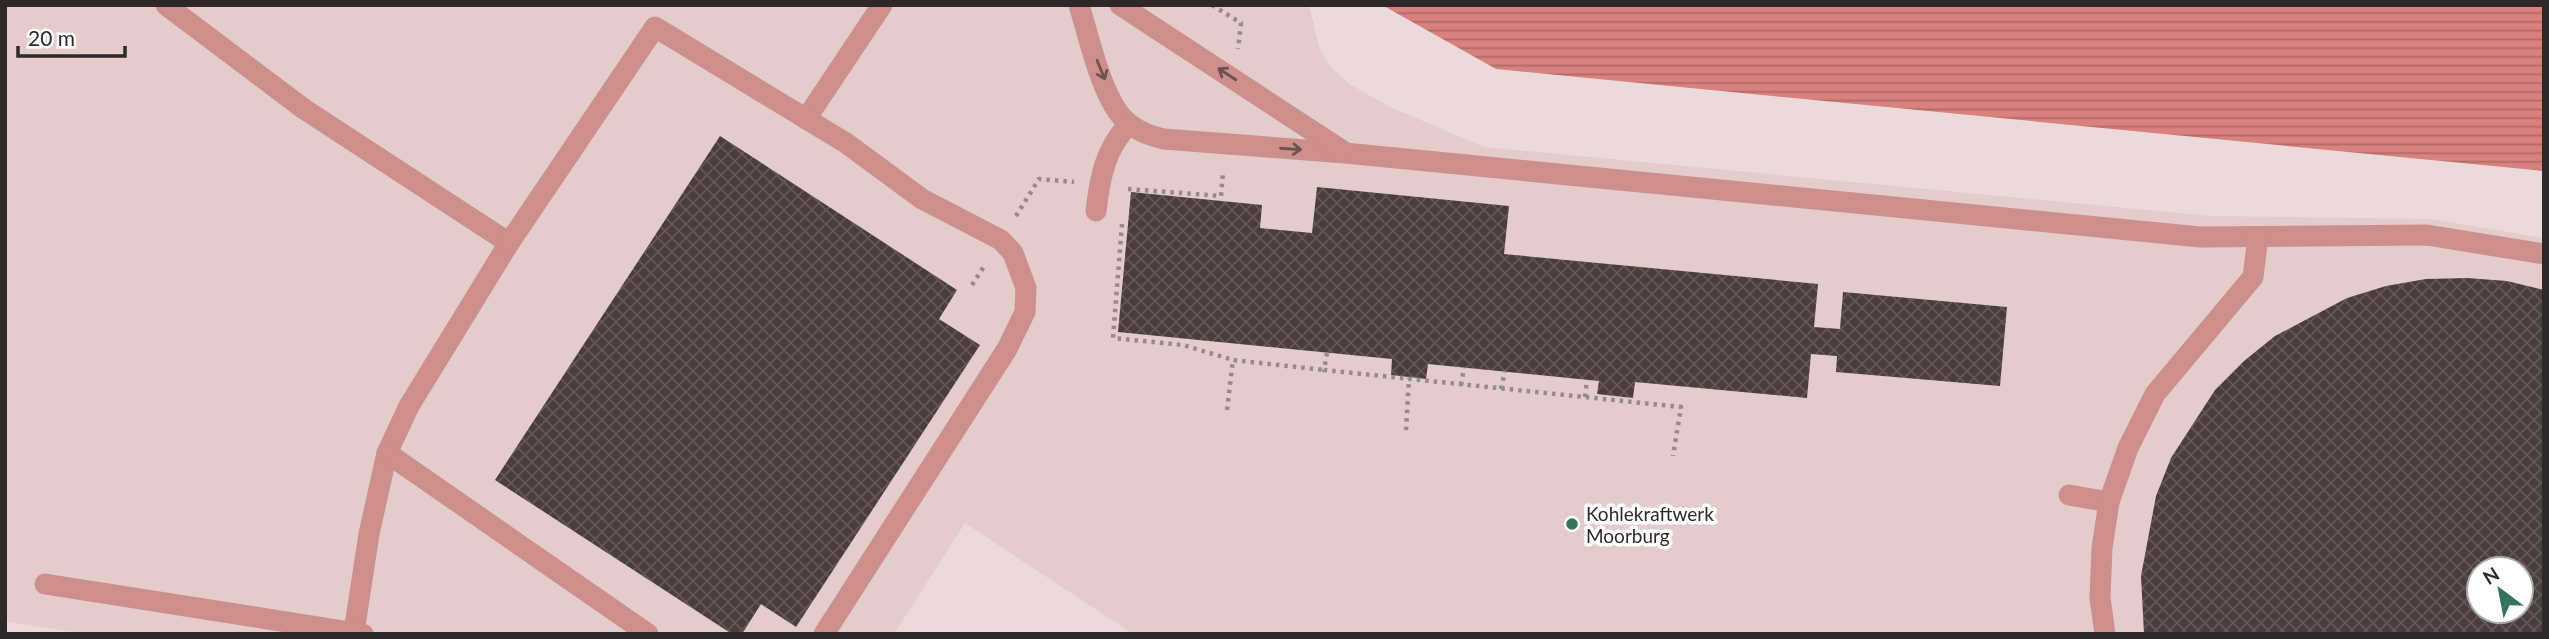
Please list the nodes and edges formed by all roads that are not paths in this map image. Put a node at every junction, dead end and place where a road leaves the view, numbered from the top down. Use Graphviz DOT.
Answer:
graph roads {
  1 [pos="166,5"];
  2 [pos="882,5"];
  3 [pos="1079,5"];
  4 [pos="1120,5"];
  5 [pos="806,119"];
  6 [pos="1129,124"];
  7 [pos="1345,153"];
  8 [pos="1096,211"];
  9 [pos="2258,237"];
  10 [pos="509,243"];
  11 [pos="2544,254"];
  12 [pos="387,453"];
  13 [pos="2069,495"];
  14 [pos="2109,502"];
  15 [pos="44,584"];
  16 [pos="358,633"];
  17 [pos="648,634"];
  18 [pos="824,634"];
  19 [pos="2105,634"];
  1 -- 10 [label="lane"];
  2 -- 5 [label="lane"];
  3 -- 6 [label="lane, one-way"];
  7 -- 4 [label="lane, one-way"];
  5 -- 10 [label="lane"];
  5 -- 18 [label="lane"];
  6 -- 7 [label="lane, one-way"];
  6 -- 8 [label="lane"];
  7 -- 9 [label="lane"];
  9 -- 11 [label="lane"];
  9 -- 14 [label="lane"];
  10 -- 12 [label="lane"];
  12 -- 16 [label="lane"];
  12 -- 17 [label="lane"];
  13 -- 14 [label="lane"];
  14 -- 19 [label="lane"];
  15 -- 16 [label="lane"];
}
